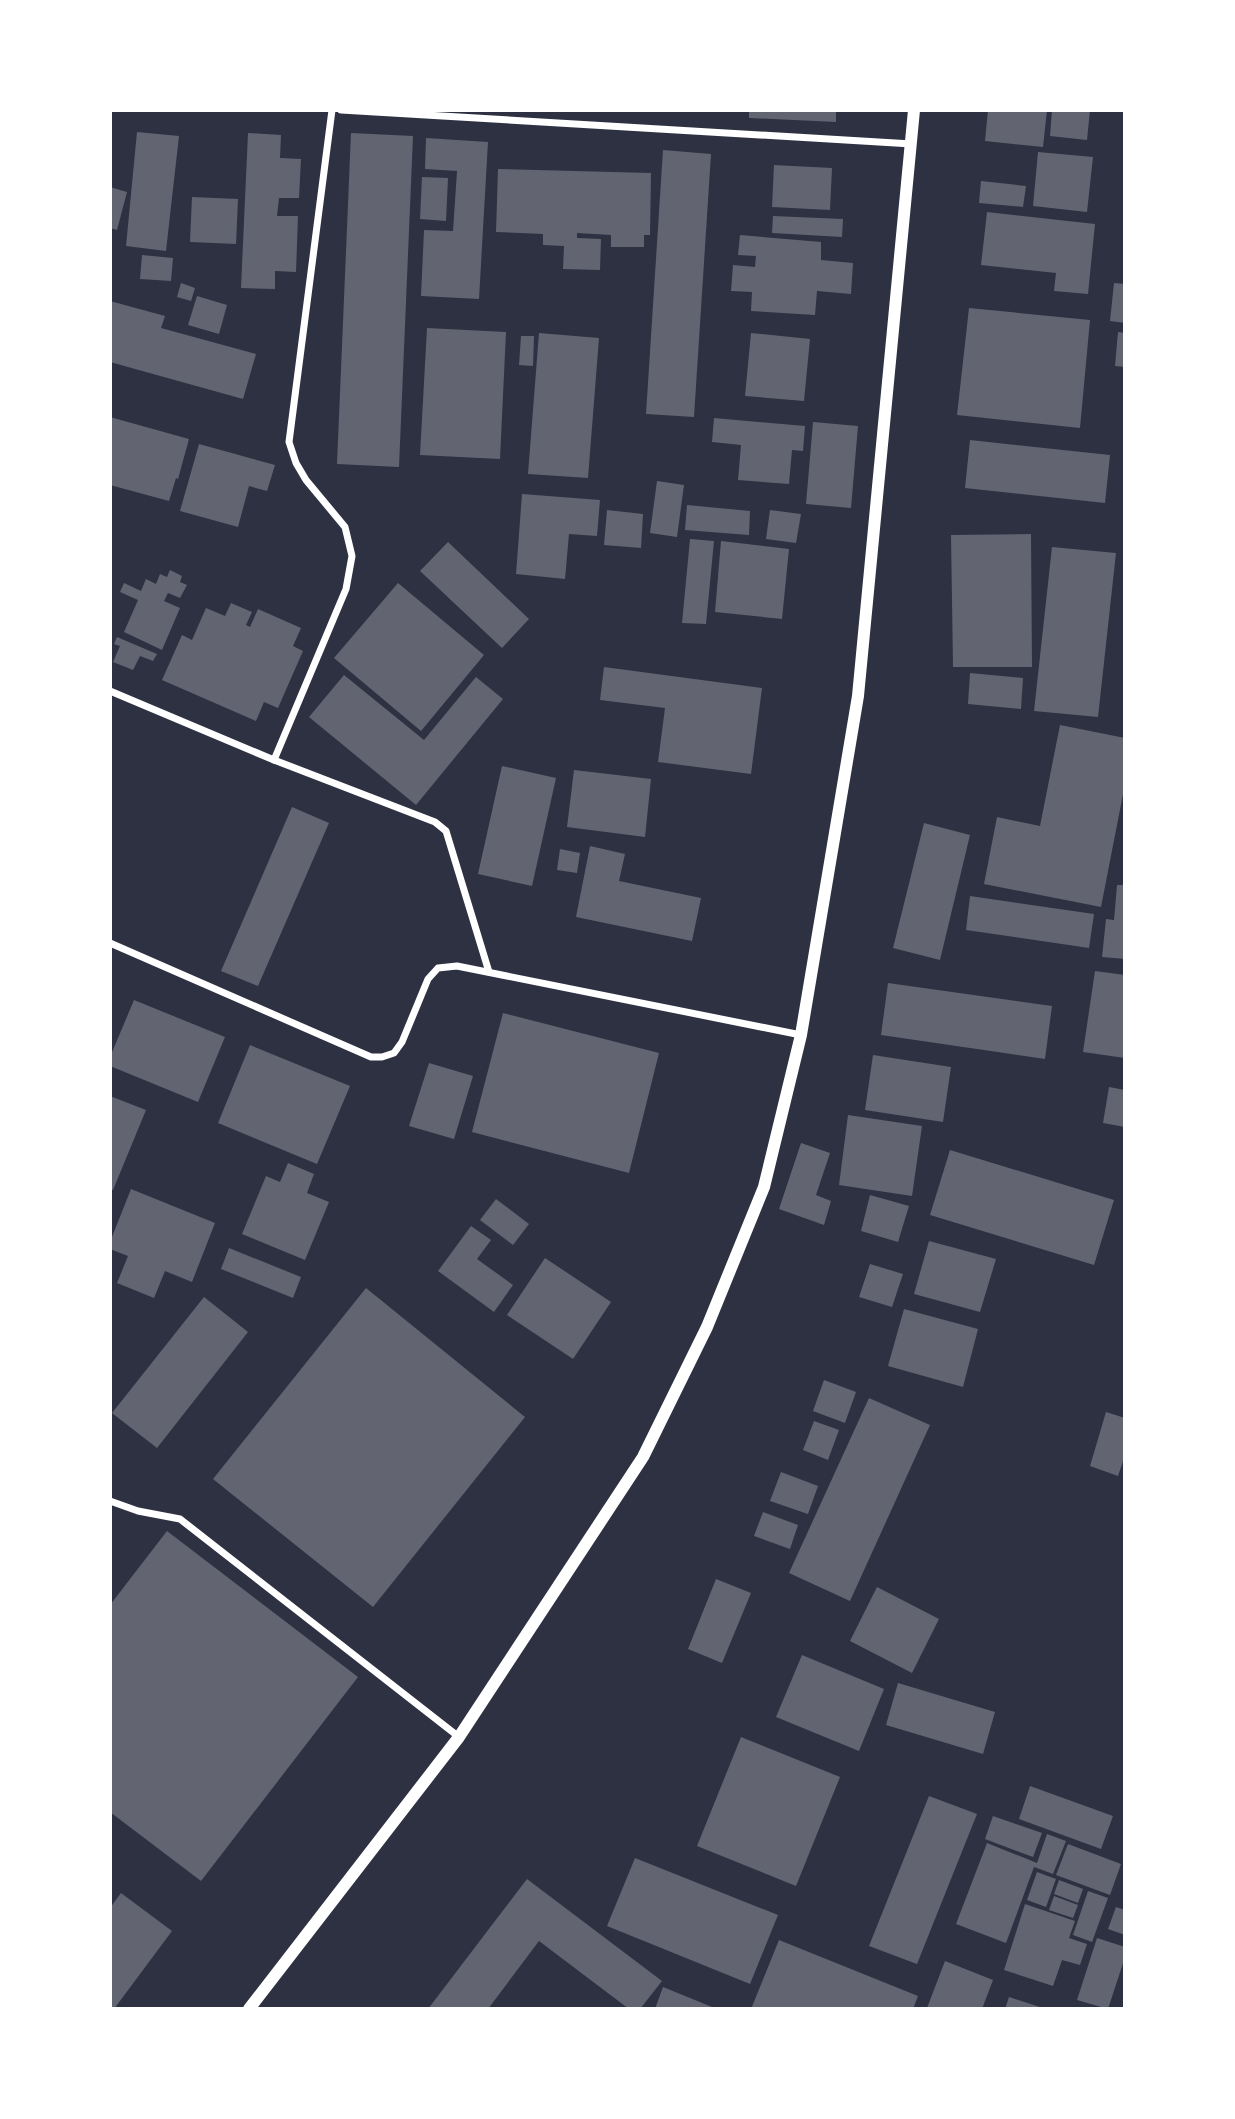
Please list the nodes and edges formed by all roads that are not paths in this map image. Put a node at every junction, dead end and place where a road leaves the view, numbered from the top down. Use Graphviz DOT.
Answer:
graph roads {
  1 [pos="332,110"];
  2 [pos="341,110"];
  3 [pos="915,110"];
  4 [pos="912,144"];
  5 [pos="110,691"];
  6 [pos="274,760"];
  7 [pos="110,943"];
  8 [pos="489,972"];
  9 [pos="801,1035"];
  10 [pos="110,1501"];
  11 [pos="459,1737"];
  12 [pos="249,2009"];
  1 -- 6 [label="street"];
  2 -- 4 [label="street"];
  3 -- 4 [label="street"];
  4 -- 9 [label="street"];
  5 -- 6 [label="street"];
  6 -- 8 [label="street"];
  7 -- 8 [label="street"];
  8 -- 9 [label="street"];
  9 -- 11 [label="street"];
  10 -- 11 [label="street"];
  11 -- 12 [label="street"];
}
